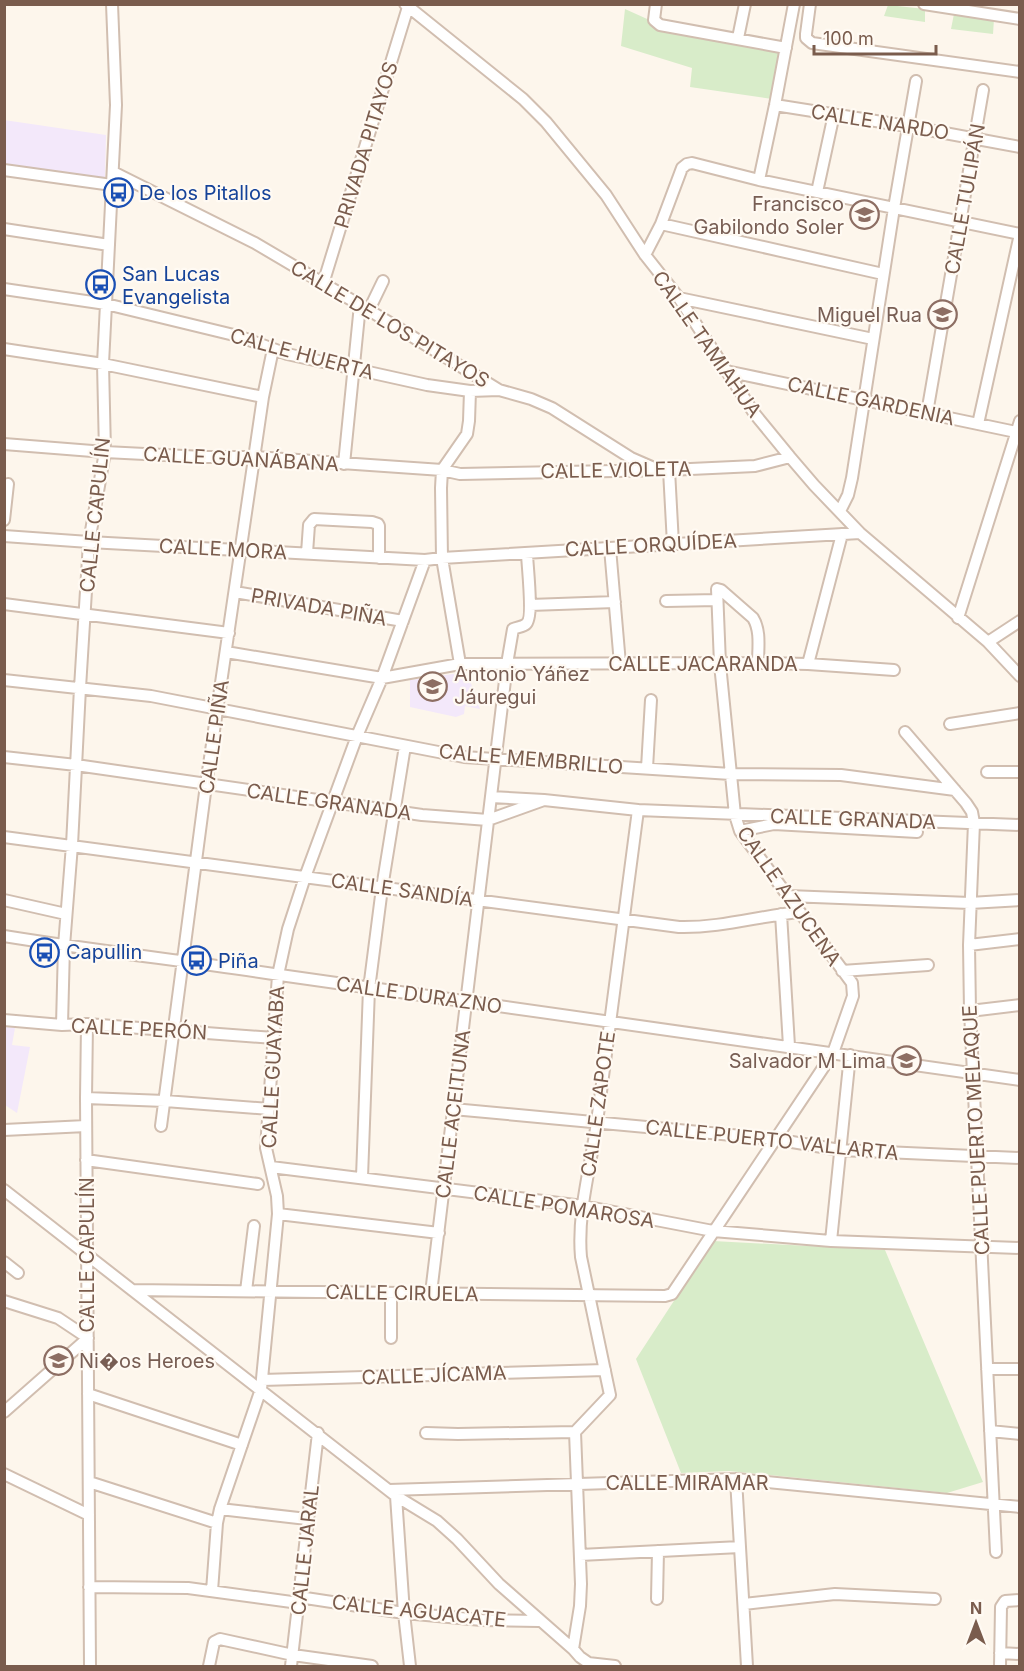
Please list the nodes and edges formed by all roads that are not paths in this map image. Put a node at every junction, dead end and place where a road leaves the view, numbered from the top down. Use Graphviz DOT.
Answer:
graph roads {
  1 [pos="112,4"];
  2 [pos="656,4"];
  3 [pos="745,4"];
  4 [pos="794,4"];
  5 [pos="810,4"];
  6 [pos="924,4"];
  7 [pos="406,6"];
  8 [pos="1020,19"];
  9 [pos="738,38"];
  10 [pos="786,48"];
  11 [pos="1020,72"];
  12 [pos="916,81"];
  13 [pos="983,90"];
  14 [pos="775,105"];
  15 [pos="834,114"];
  16 [pos="907,126"];
  17 [pos="975,139"];
  18 [pos="1020,147"];
  19 [pos="4,170"];
  20 [pos="112,172"];
  21 [pos="759,180"];
  22 [pos="112,185"];
  23 [pos="817,192"];
  24 [pos="894,208"];
  25 [pos="961,222"];
  26 [pos="662,224"];
  27 [pos="4,230"];
  28 [pos="1020,234"];
  29 [pos="109,245"];
  30 [pos="645,255"];
  31 [pos="883,274"];
  32 [pos="382,281"];
  33 [pos="323,284"];
  34 [pos="4,289"];
  35 [pos="679,298"];
  36 [pos="106,304"];
  37 [pos="365,308"];
  38 [pos="873,339"];
  39 [pos="4,349"];
  40 [pos="273,349"];
  41 [pos="104,364"];
  42 [pos="354,369"];
  43 [pos="726,371"];
  44 [pos="499,390"];
  45 [pos="470,391"];
  46 [pos="263,397"];
  47 [pos="863,400"];
  48 [pos="927,413"];
  49 [pos="978,424"];
  50 [pos="1018,426"];
  51 [pos="4,444"];
  52 [pos="105,452"];
  53 [pos="255,457"];
  54 [pos="790,457"];
  55 [pos="344,464"];
  56 [pos="442,470"];
  57 [pos="669,470"];
  58 [pos="8,483"];
  59 [pos="840,511"];
  60 [pos="4,520"];
  61 [pos="860,533"];
  62 [pos="842,534"];
  63 [pos="4,536"];
  64 [pos="90,542"];
  65 [pos="673,544"];
  66 [pos="610,548"];
  67 [pos="241,550"];
  68 [pos="307,553"];
  69 [pos="527,553"];
  70 [pos="378,558"];
  71 [pos="442,558"];
  72 [pos="425,560"];
  73 [pos="235,592"];
  74 [pos="717,595"];
  75 [pos="666,601"];
  76 [pos="615,602"];
  77 [pos="4,604"];
  78 [pos="530,605"];
  79 [pos="85,614"];
  80 [pos="958,618"];
  81 [pos="403,621"];
  82 [pos="1020,621"];
  83 [pos="229,633"];
  84 [pos="988,642"];
  85 [pos="226,652"];
  86 [pos="758,663"];
  87 [pos="460,664"];
  88 [pos="507,664"];
  89 [pos="620,664"];
  90 [pos="720,664"];
  91 [pos="808,664"];
  92 [pos="894,670"];
  93 [pos="1020,676"];
  94 [pos="382,678"];
  95 [pos="4,680"];
  96 [pos="80,688"];
  97 [pos="651,700"];
  98 [pos="218,709"];
  99 [pos="1020,712"];
  100 [pos="950,724"];
  101 [pos="905,732"];
  102 [pos="357,736"];
  103 [pos="405,746"];
  104 [pos="4,758"];
  105 [pos="496,759"];
  106 [pos="76,765"];
  107 [pos="648,768"];
  108 [pos="987,772"];
  109 [pos="1020,772"];
  110 [pos="731,774"];
  111 [pos="206,785"];
  112 [pos="955,790"];
  113 [pos="491,797"];
  114 [pos="544,800"];
  115 [pos="332,803"];
  116 [pos="638,810"];
  117 [pos="394,812"];
  118 [pos="735,815"];
  119 [pos="488,820"];
  120 [pos="974,823"];
  121 [pos="1020,825"];
  122 [pos="740,831"];
  123 [pos="917,832"];
  124 [pos="4,837"];
  125 [pos="72,845"];
  126 [pos="196,862"];
  127 [pos="305,877"];
  128 [pos="382,888"];
  129 [pos="788,896"];
  130 [pos="4,900"];
  131 [pos="478,900"];
  132 [pos="1020,900"];
  133 [pos="970,903"];
  134 [pos="800,912"];
  135 [pos="66,914"];
  136 [pos="781,914"];
  137 [pos="623,920"];
  138 [pos="4,936"];
  139 [pos="1020,939"];
  140 [pos="969,945"];
  141 [pos="64,946"];
  142 [pos="182,962"];
  143 [pos="927,965"];
  144 [pos="842,971"];
  145 [pos="278,975"];
  146 [pos="369,989"];
  147 [pos="467,1003"];
  148 [pos="1020,1005"];
  149 [pos="970,1011"];
  150 [pos="4,1020"];
  151 [pos="609,1021"];
  152 [pos="87,1024"];
  153 [pos="62,1025"];
  154 [pos="173,1030"];
  155 [pos="274,1038"];
  156 [pos="789,1046"];
  157 [pos="833,1053"];
  158 [pos="850,1055"];
  159 [pos="974,1073"];
  160 [pos="1020,1080"];
  161 [pos="86,1098"];
  162 [pos="165,1101"];
  163 [pos="268,1109"];
  164 [pos="453,1109"];
  165 [pos="597,1123"];
  166 [pos="86,1126"];
  167 [pos="161,1126"];
  168 [pos="4,1130"];
  169 [pos="774,1139"];
  170 [pos="840,1150"];
  171 [pos="977,1156"];
  172 [pos="1020,1158"];
  173 [pos="86,1160"];
  174 [pos="271,1167"];
  175 [pos="362,1177"];
  176 [pos="258,1184"];
  177 [pos="4,1190"];
  178 [pos="444,1190"];
  179 [pos="583,1206"];
  180 [pos="278,1214"];
  181 [pos="254,1227"];
  182 [pos="713,1232"];
  183 [pos="438,1233"];
  184 [pos="831,1241"];
  185 [pos="981,1247"];
  186 [pos="1020,1248"];
  187 [pos="87,1256"];
  188 [pos="4,1262"];
  189 [pos="18,1273"];
  190 [pos="132,1290"];
  191 [pos="246,1291"];
  192 [pos="271,1291"];
  193 [pos="391,1293"];
  194 [pos="431,1293"];
  195 [pos="589,1294"];
  196 [pos="672,1294"];
  197 [pos="4,1301"];
  198 [pos="88,1338"];
  199 [pos="391,1338"];
  200 [pos="987,1368"];
  201 [pos="1020,1369"];
  202 [pos="605,1370"];
  203 [pos="261,1385"];
  204 [pos="88,1394"];
  205 [pos="4,1412"];
  206 [pos="990,1431"];
  207 [pos="426,1432"];
  208 [pos="575,1432"];
  209 [pos="318,1433"];
  210 [pos="1020,1434"];
  211 [pos="242,1445"];
  212 [pos="4,1474"];
  213 [pos="736,1479"];
  214 [pos="89,1482"];
  215 [pos="577,1484"];
  216 [pos="393,1493"];
  217 [pos="994,1504"];
  218 [pos="1020,1507"];
  219 [pos="220,1509"];
  220 [pos="89,1515"];
  221 [pos="308,1519"];
  222 [pos="217,1523"];
  223 [pos="740,1547"];
  224 [pos="658,1551"];
  225 [pos="996,1552"];
  226 [pos="580,1555"];
  227 [pos="89,1587"];
  228 [pos="212,1591"];
  229 [pos="657,1599"];
  230 [pos="935,1599"];
  231 [pos="299,1600"];
  232 [pos="1020,1600"];
  233 [pos="744,1604"];
  234 [pos="404,1613"];
  235 [pos="539,1621"];
  236 [pos="573,1649"];
  237 [pos="1000,1653"];
  238 [pos="1020,1654"];
  239 [pos="293,1655"];
  240 [pos="590,1665"];
  241 [pos="90,1666"];
  242 [pos="209,1666"];
  243 [pos="291,1666"];
  244 [pos="372,1666"];
  245 [pos="410,1666"];
  246 [pos="615,1666"];
  247 [pos="747,1666"];
  248 [pos="1000,1666"];
  1 -- 20 [label="street, CALLE CAPULÍN"];
  2 -- 9 [label="street"];
  3 -- 9 [label="street"];
  4 -- 10 [label="street"];
  5 -- 11 [label="street"];
  6 -- 8 [label="street"];
  7 -- 30 [label="street, CALLE TAMIAHUA"];
  7 -- 33 [label="street, PRIVADA PITAYOS"];
  9 -- 10 [label="street"];
  10 -- 14 [label="street"];
  12 -- 16 [label="street"];
  13 -- 17 [label="street, CALLE TULIPÁN"];
  14 -- 15 [label="street, CALLE NARDO"];
  14 -- 21 [label="street"];
  15 -- 16 [label="street, CALLE NARDO"];
  15 -- 23 [label="street"];
  16 -- 17 [label="street, CALLE NARDO"];
  16 -- 24 [label="street"];
  17 -- 18 [label="street, CALLE NARDO"];
  17 -- 25 [label="street, CALLE TULIPÁN"];
  19 -- 22 [label="street"];
  20 -- 22 [label="street, CALLE CAPULÍN"];
  20 -- 33 [label="street, CALLE DE LOS PITAYOS"];
  21 -- 23 [label="street"];
  21 -- 26 [label="street"];
  22 -- 29 [label="street, CALLE CAPULÍN"];
  23 -- 24 [label="street"];
  24 -- 25 [label="street"];
  24 -- 31 [label="street"];
  25 -- 28 [label="street"];
  25 -- 48 [label="street, CALLE TULIPÁN"];
  26 -- 30 [label="street"];
  26 -- 31 [label="street"];
  27 -- 29 [label="street"];
  28 -- 49 [label="street"];
  29 -- 36 [label="street, CALLE CAPULÍN"];
  30 -- 35 [label="street, CALLE TAMIAHUA"];
  31 -- 38 [label="street"];
  32 -- 37 [label="street"];
  33 -- 37 [label="street, CALLE DE LOS PITAYOS"];
  34 -- 36 [label="street, CALLE HUERTA"];
  35 -- 38 [label="street"];
  35 -- 43 [label="street, CALLE TAMIAHUA"];
  36 -- 40 [label="street, CALLE HUERTA"];
  36 -- 41 [label="street, CALLE CAPULÍN"];
  37 -- 42 [label="street"];
  37 -- 44 [label="street, CALLE DE LOS PITAYOS"];
  38 -- 47 [label="street"];
  39 -- 41 [label="street"];
  40 -- 42 [label="street, CALLE HUERTA"];
  40 -- 46 [label="street, CALLE PIÑA"];
  41 -- 46 [label="street"];
  41 -- 52 [label="street, CALLE CAPULÍN"];
  42 -- 45 [label="street, CALLE HUERTA"];
  42 -- 55 [label="street"];
  43 -- 47 [label="street, CALLE GARDENIA"];
  43 -- 54 [label="street, CALLE TAMIAHUA"];
  44 -- 45 [label="street, CALLE HUERTA"];
  44 -- 57 [label="street, CALLE DE LOS PITAYOS"];
  45 -- 56 [label="street"];
  46 -- 53 [label="street, CALLE PIÑA"];
  47 -- 48 [label="street, CALLE GARDENIA"];
  47 -- 59 [label="street"];
  48 -- 49 [label="street, CALLE GARDENIA"];
  49 -- 50 [label="street, CALLE GARDENIA"];
  50 -- 80 [label="street"];
  51 -- 52 [label="street, CALLE GUANÁBANA"];
  52 -- 53 [label="street, CALLE GUANÁBANA"];
  52 -- 64 [label="street, CALLE CAPULÍN"];
  53 -- 55 [label="street, CALLE GUANÁBANA"];
  53 -- 67 [label="street, CALLE PIÑA"];
  54 -- 57 [label="street, CALLE VIOLETA"];
  54 -- 59 [label="street, CALLE TAMIAHUA"];
  55 -- 56 [label="street, CALLE GUANÁBANA"];
  56 -- 57 [label="street, CALLE VIOLETA"];
  56 -- 71 [label="street"];
  57 -- 65 [label="street"];
  58 -- 60 [label="street"];
  59 -- 61 [label="street, CALLE TAMIAHUA"];
  61 -- 62 [label="street, CALLE ORQUÍDEA"];
  61 -- 80 [label="street, CALLE TAMIAHUA"];
  62 -- 65 [label="street, CALLE ORQUÍDEA"];
  62 -- 91 [label="street"];
  63 -- 64 [label="street, CALLE MORA"];
  64 -- 67 [label="street, CALLE MORA"];
  64 -- 79 [label="street, CALLE CAPULÍN"];
  65 -- 66 [label="street, CALLE ORQUÍDEA"];
  66 -- 69 [label="street, CALLE ORQUÍDEA"];
  66 -- 76 [label="street"];
  67 -- 68 [label="street, CALLE MORA"];
  67 -- 73 [label="street, CALLE PIÑA"];
  68 -- 70 [label="street, CALLE MORA"];
  68 -- 70 [label="street"];
  69 -- 71 [label="street, CALLE ORQUÍDEA"];
  69 -- 78 [label="street"];
  70 -- 72 [label="street, CALLE MORA"];
  71 -- 72 [label="street, CALLE MORA"];
  71 -- 87 [label="street"];
  72 -- 81 [label="street, CALLE GUAYABA"];
  73 -- 81 [label="street, PRIVADA PIÑA"];
  73 -- 83 [label="street, CALLE PIÑA"];
  74 -- 75 [label="street"];
  74 -- 86 [label="street"];
  74 -- 90 [label="street, CALLE AZUCENA"];
  76 -- 78 [label="street"];
  76 -- 89 [label="street"];
  77 -- 79 [label="street"];
  78 -- 88 [label="street, CALLE ACEITUNA"];
  79 -- 83 [label="street"];
  79 -- 96 [label="street, CALLE CAPULÍN"];
  80 -- 84 [label="street, CALLE TAMIAHUA"];
  81 -- 94 [label="street, CALLE GUAYABA"];
  82 -- 84 [label="street"];
  83 -- 85 [label="street, CALLE PIÑA"];
  84 -- 93 [label="street, CALLE TAMIAHUA"];
  85 -- 94 [label="street, CALLE JACARANDA"];
  85 -- 98 [label="street, CALLE PIÑA"];
  86 -- 90 [label="street, CALLE JACARANDA"];
  86 -- 91 [label="street, CALLE JACARANDA"];
  87 -- 88 [label="street, CALLE JACARANDA"];
  87 -- 94 [label="street, CALLE JACARANDA"];
  88 -- 89 [label="street, CALLE JACARANDA"];
  88 -- 105 [label="street, CALLE ACEITUNA"];
  89 -- 90 [label="street, CALLE JACARANDA"];
  90 -- 110 [label="street, CALLE AZUCENA"];
  91 -- 92 [label="street, CALLE JACARANDA"];
  94 -- 102 [label="street, CALLE GUAYABA"];
  95 -- 96 [label="street, CALLE MEMBRILLO"];
  96 -- 98 [label="street, CALLE MEMBRILLO"];
  96 -- 106 [label="street, CALLE CAPULÍN"];
  97 -- 107 [label="street"];
  98 -- 102 [label="street, CALLE MEMBRILLO"];
  98 -- 111 [label="street, CALLE PIÑA"];
  99 -- 100 [label="street"];
  101 -- 112 [label="street, CALLE PUERTO MELAQUE"];
  102 -- 103 [label="street, CALLE MEMBRILLO"];
  102 -- 115 [label="street, CALLE GUAYABA"];
  103 -- 105 [label="street, CALLE MEMBRILLO"];
  103 -- 117 [label="street"];
  104 -- 106 [label="street, CALLE GRANADA"];
  105 -- 107 [label="street, CALLE MEMBRILLO"];
  105 -- 113 [label="street, CALLE ACEITUNA"];
  106 -- 111 [label="street, CALLE GRANADA"];
  106 -- 125 [label="street, CALLE CAPULÍN"];
  107 -- 110 [label="street, CALLE MEMBRILLO"];
  108 -- 109 [label="street"];
  110 -- 112 [label="street, CALLE MEMBRILLO"];
  110 -- 118 [label="street, CALLE AZUCENA"];
  111 -- 115 [label="street, CALLE GRANADA"];
  111 -- 126 [label="street, CALLE PIÑA"];
  112 -- 120 [label="street, CALLE PUERTO MELAQUE"];
  113 -- 114 [label="street, CALLE GRANADA"];
  113 -- 119 [label="street, CALLE ACEITUNA"];
  114 -- 116 [label="street, CALLE GRANADA"];
  114 -- 119 [label="street, CALLE GRANADA"];
  115 -- 117 [label="street, CALLE GRANADA"];
  115 -- 127 [label="street, CALLE GUAYABA"];
  116 -- 118 [label="street, CALLE GRANADA"];
  116 -- 137 [label="street, CALLE ZAPOTE"];
  117 -- 119 [label="street, CALLE GRANADA"];
  117 -- 128 [label="street"];
  118 -- 120 [label="street, CALLE GRANADA"];
  118 -- 122 [label="street, CALLE AZUCENA"];
  119 -- 131 [label="street, CALLE ACEITUNA"];
  120 -- 121 [label="street, CALLE GRANADA"];
  120 -- 133 [label="street, CALLE PUERTO MELAQUE"];
  122 -- 123 [label="street"];
  122 -- 129 [label="street, CALLE AZUCENA"];
  124 -- 125 [label="street, CALLE SANDÍA"];
  125 -- 126 [label="street, CALLE SANDÍA"];
  125 -- 135 [label="street, CALLE CAPULÍN"];
  126 -- 127 [label="street, CALLE SANDÍA"];
  126 -- 142 [label="street, CALLE PIÑA"];
  127 -- 128 [label="street, CALLE SANDÍA"];
  127 -- 145 [label="street, CALLE GUAYABA"];
  128 -- 131 [label="street, CALLE SANDÍA"];
  128 -- 146 [label="street"];
  129 -- 133 [label="street"];
  129 -- 134 [label="street, CALLE AZUCENA"];
  130 -- 135 [label="street"];
  131 -- 137 [label="street, CALLE SANDÍA"];
  131 -- 147 [label="street, CALLE ACEITUNA"];
  132 -- 133 [label="street"];
  133 -- 140 [label="street, CALLE PUERTO MELAQUE"];
  134 -- 136 [label="street, CALLE SANDÍA"];
  134 -- 144 [label="street, CALLE AZUCENA"];
  135 -- 141 [label="street, CALLE CAPULÍN"];
  136 -- 137 [label="street, CALLE SANDÍA"];
  136 -- 156 [label="street"];
  137 -- 151 [label="street, CALLE ZAPOTE"];
  138 -- 141 [label="street, CALLE DURAZNO"];
  139 -- 140 [label="street"];
  140 -- 149 [label="street, CALLE PUERTO MELAQUE"];
  141 -- 142 [label="street, CALLE DURAZNO"];
  141 -- 153 [label="street, CALLE CAPULÍN"];
  142 -- 145 [label="street, CALLE DURAZNO"];
  142 -- 154 [label="street, CALLE PIÑA"];
  143 -- 144 [label="street"];
  144 -- 157 [label="street, CALLE AZUCENA"];
  145 -- 146 [label="street, CALLE DURAZNO"];
  145 -- 155 [label="street, CALLE GUAYABA"];
  146 -- 147 [label="street, CALLE DURAZNO"];
  146 -- 175 [label="street"];
  147 -- 151 [label="street, CALLE DURAZNO"];
  147 -- 164 [label="street, CALLE ACEITUNA"];
  148 -- 149 [label="street"];
  149 -- 159 [label="street, CALLE PUERTO MELAQUE"];
  150 -- 153 [label="street, CALLE PERÓN"];
  151 -- 156 [label="street, CALLE DURAZNO"];
  151 -- 165 [label="street, CALLE ZAPOTE"];
  152 -- 153 [label="street, CALLE PERÓN"];
  152 -- 154 [label="street, CALLE PERÓN"];
  152 -- 161 [label="street, CALLE CAPULÍN"];
  154 -- 155 [label="street, CALLE PERÓN"];
  154 -- 162 [label="street, CALLE PIÑA"];
  155 -- 163 [label="street, CALLE GUAYABA"];
  156 -- 157 [label="street, CALLE DURAZNO"];
  157 -- 158 [label="street, CALLE DURAZNO"];
  157 -- 169 [label="street, CALLE AZUCENA"];
  158 -- 159 [label="street, CALLE DURAZNO"];
  158 -- 170 [label="street"];
  159 -- 160 [label="street, CALLE DURAZNO"];
  159 -- 171 [label="street, CALLE PUERTO MELAQUE"];
  161 -- 162 [label="street"];
  161 -- 166 [label="street, CALLE CAPULÍN"];
  162 -- 163 [label="street"];
  162 -- 167 [label="street, CALLE PIÑA"];
  163 -- 174 [label="street, CALLE GUAYABA"];
  164 -- 165 [label="street"];
  164 -- 178 [label="street, CALLE ACEITUNA"];
  165 -- 169 [label="street, CALLE PUERTO VALLARTA"];
  165 -- 179 [label="street, CALLE ZAPOTE"];
  166 -- 168 [label="street"];
  166 -- 173 [label="street, CALLE CAPULÍN"];
  169 -- 170 [label="street, CALLE PUERTO VALLARTA"];
  169 -- 182 [label="street, CALLE AZUCENA"];
  170 -- 171 [label="street, CALLE PUERTO VALLARTA"];
  170 -- 184 [label="street"];
  171 -- 172 [label="street, CALLE PUERTO VALLARTA"];
  171 -- 185 [label="street, CALLE PUERTO MELAQUE"];
  173 -- 176 [label="street"];
  173 -- 187 [label="street, CALLE CAPULÍN"];
  174 -- 175 [label="street, CALLE POMAROSA"];
  174 -- 180 [label="street, CALLE GUAYABA"];
  175 -- 178 [label="street, CALLE POMAROSA"];
  177 -- 187 [label="street"];
  178 -- 179 [label="street, CALLE POMAROSA"];
  178 -- 183 [label="street, CALLE ACEITUNA"];
  179 -- 182 [label="street, CALLE POMAROSA"];
  179 -- 195 [label="street, CALLE ZAPOTE"];
  180 -- 183 [label="street"];
  180 -- 192 [label="street, CALLE GUAYABA"];
  181 -- 191 [label="street"];
  182 -- 184 [label="street, CALLE POMAROSA"];
  182 -- 196 [label="street, CALLE AZUCENA"];
  183 -- 194 [label="street, CALLE ACEITUNA"];
  184 -- 185 [label="street, CALLE POMAROSA"];
  185 -- 186 [label="street, CALLE POMAROSA"];
  185 -- 200 [label="street, CALLE PUERTO MELAQUE"];
  187 -- 190 [label="street"];
  187 -- 198 [label="street, CALLE CAPULÍN"];
  188 -- 189 [label="street"];
  190 -- 191 [label="street, CALLE CIRUELA"];
  190 -- 203 [label="street"];
  191 -- 192 [label="street, CALLE CIRUELA"];
  192 -- 193 [label="street, CALLE CIRUELA"];
  192 -- 203 [label="street, CALLE GUAYABA"];
  193 -- 194 [label="street, CALLE CIRUELA"];
  193 -- 199 [label="street"];
  194 -- 195 [label="street, CALLE CIRUELA"];
  195 -- 196 [label="street, CALLE CIRUELA"];
  195 -- 202 [label="street, CALLE ZAPOTE"];
  197 -- 198 [label="street"];
  198 -- 204 [label="street, CALLE CAPULÍN"];
  198 -- 205 [label="street"];
  200 -- 201 [label="street"];
  200 -- 206 [label="street, CALLE PUERTO MELAQUE"];
  202 -- 203 [label="street, CALLE JÍCAMA"];
  202 -- 208 [label="street, CALLE ZAPOTE"];
  203 -- 209 [label="street"];
  203 -- 211 [label="street, CALLE GUAYABA"];
  204 -- 211 [label="street"];
  204 -- 214 [label="street, CALLE CAPULÍN"];
  206 -- 210 [label="street"];
  206 -- 217 [label="street, CALLE PUERTO MELAQUE"];
  207 -- 208 [label="street"];
  208 -- 215 [label="street"];
  209 -- 216 [label="street"];
  209 -- 221 [label="street, CALLE JARAL"];
  211 -- 219 [label="street, CALLE GUAYABA"];
  212 -- 220 [label="street"];
  213 -- 215 [label="street, CALLE MIRAMAR"];
  213 -- 217 [label="street, CALLE MIRAMAR"];
  213 -- 223 [label="street"];
  214 -- 220 [label="street, CALLE CAPULÍN"];
  214 -- 222 [label="street"];
  215 -- 216 [label="street, CALLE MIRAMAR"];
  215 -- 226 [label="street"];
  216 -- 234 [label="street"];
  216 -- 235 [label="street"];
  217 -- 218 [label="street, CALLE MIRAMAR"];
  217 -- 225 [label="street, CALLE PUERTO MELAQUE"];
  219 -- 221 [label="street"];
  219 -- 222 [label="street, CALLE GUAYABA"];
  220 -- 227 [label="street, CALLE CAPULÍN"];
  221 -- 231 [label="street, CALLE JARAL"];
  222 -- 228 [label="street, CALLE GUAYABA"];
  223 -- 224 [label="street"];
  223 -- 233 [label="street"];
  224 -- 226 [label="street"];
  224 -- 229 [label="street"];
  226 -- 236 [label="street"];
  227 -- 228 [label="street, CALLE AGUACATE"];
  227 -- 241 [label="street, CALLE CAPULÍN"];
  228 -- 231 [label="street, CALLE AGUACATE"];
  230 -- 233 [label="street"];
  231 -- 234 [label="street, CALLE AGUACATE"];
  231 -- 239 [label="street, CALLE JARAL"];
  232 -- 237 [label="street"];
  233 -- 247 [label="street"];
  234 -- 235 [label="street, CALLE AGUACATE"];
  234 -- 245 [label="street"];
  235 -- 236 [label="street"];
  236 -- 240 [label="street"];
  237 -- 238 [label="street"];
  237 -- 248 [label="street"];
  239 -- 242 [label="street"];
  239 -- 243 [label="street, CALLE JARAL"];
  239 -- 244 [label="street"];
  240 -- 246 [label="street"];
}
